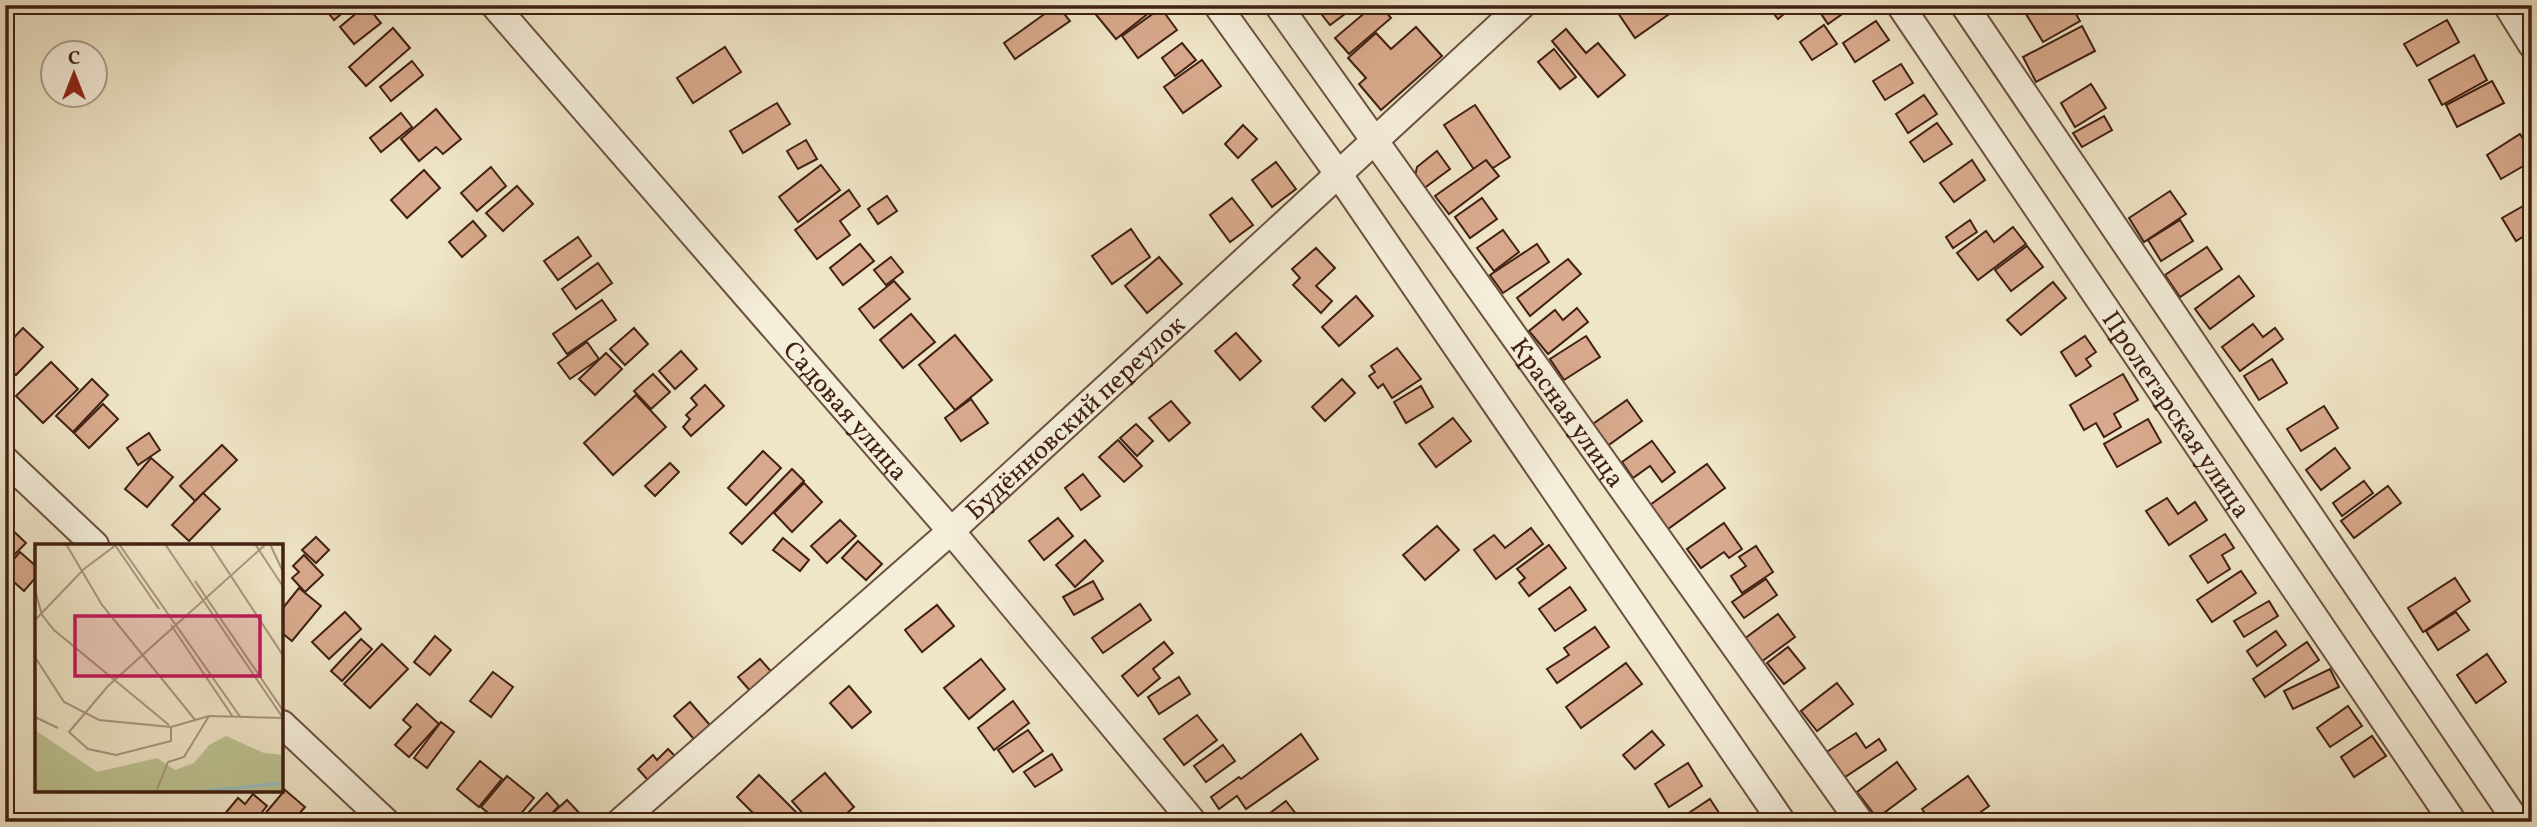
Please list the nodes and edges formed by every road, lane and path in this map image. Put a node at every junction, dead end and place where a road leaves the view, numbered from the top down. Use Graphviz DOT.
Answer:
graph roads {
  1 [pos="494,5"];
  2 [pos="1217,5"];
  3 [pos="1278,5"];
  4 [pos="1522,5"];
  5 [pos="1900,5"];
  6 [pos="1964,5"];
  7 [pos="2507,5"];
  8 [pos="2532,45"];
  9 [pos="1377,141"];
  10 [pos="1339,175"];
  11 [pos="5,460"];
  12 [pos="951,531"];
  13 [pos="94,544"];
  14 [pos="284,726"];
  15 [pos="386,822"];
  16 [pos="620,822"];
  17 [pos="1193,822"];
  18 [pos="1782,822"];
  19 [pos="1860,822"];
  20 [pos="2453,822"];
  21 [pos="2517,822"];
  1 -- 12 [label="street, Садовая улица"];
  2 -- 10 [label="street, Красная улица"];
  3 -- 9 [label="street, Красная улица"];
  4 -- 9 [label="street, Будённовский переулок"];
  5 -- 20 [label="street, Пролетарская улица"];
  6 -- 21 [label="street, Пролетарская улица"];
  7 -- 8 [label="street"];
  9 -- 10 [label="street, Будённовский переулок"];
  9 -- 19 [label="street, Красная улица"];
  10 -- 12 [label="street, Будённовский переулок"];
  10 -- 18 [label="street, Красная улица"];
  11 -- 13 [label="street"];
  12 -- 16 [label="street, Будённовский переулок"];
  12 -- 17 [label="street, Садовая улица"];
  14 -- 15 [label="street"];
}
